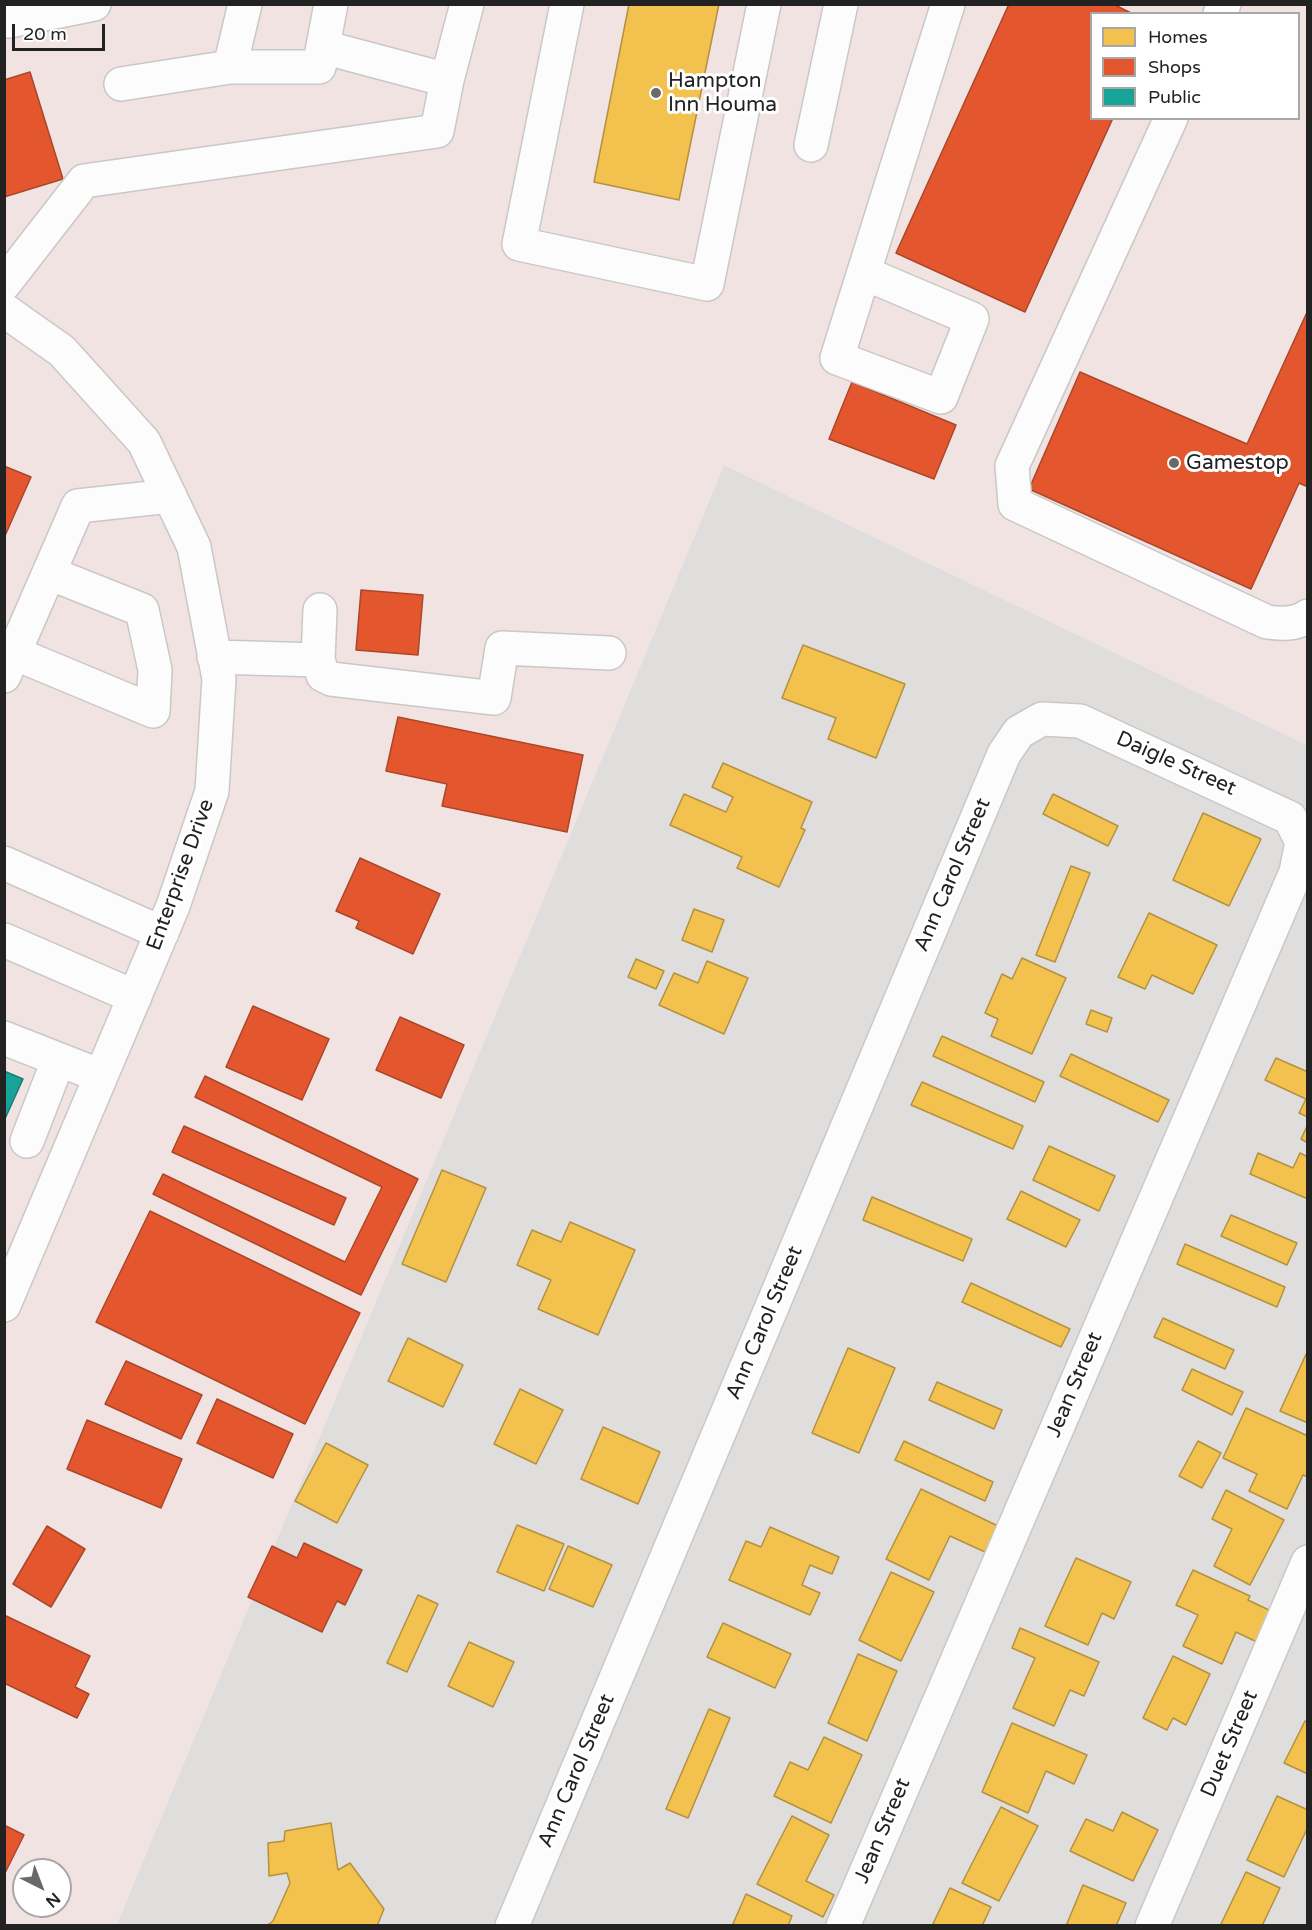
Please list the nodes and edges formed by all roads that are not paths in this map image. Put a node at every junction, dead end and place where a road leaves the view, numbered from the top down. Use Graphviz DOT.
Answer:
graph roads {
  1 [pos="94,4"];
  2 [pos="245,4"];
  3 [pos="332,4"];
  4 [pos="467,4"];
  5 [pos="567,4"];
  6 [pos="764,4"];
  7 [pos="841,4"];
  8 [pos="948,4"];
  9 [pos="9,21"];
  10 [pos="323,47"];
  11 [pos="230,67"];
  12 [pos="447,80"];
  13 [pos="121,84"];
  14 [pos="1170,120"];
  15 [pos="811,145"];
  16 [pos="864,273"];
  17 [pos="4,284"];
  18 [pos="4,310"];
  19 [pos="170,496"];
  20 [pos="49,573"];
  21 [pos="320,610"];
  22 [pos="1308,616"];
  23 [pos="609,653"];
  24 [pos="214,657"];
  25 [pos="318,660"];
  26 [pos="10,664"];
  27 [pos="1027,727"];
  28 [pos="1305,844"];
  29 [pos="4,863"];
  30 [pos="162,933"];
  31 [pos="4,940"];
  32 [pos="135,997"];
  33 [pos="4,1038"];
  34 [pos="58,1061"];
  35 [pos="101,1076"];
  36 [pos="27,1141"];
  37 [pos="13,1260"];
  38 [pos="4,1305"];
  39 [pos="1308,1562"];
  40 [pos="512,1926"];
  41 [pos="843,1926"];
  42 [pos="1152,1926"];
  1 -- 9 [label="street"];
  2 -- 11 [label="street"];
  3 -- 10 [label="street"];
  4 -- 12 [label="street"];
  5 -- 6 [label="street"];
  7 -- 15 [label="street"];
  8 -- 16 [label="street"];
  10 -- 11 [label="street"];
  10 -- 12 [label="street"];
  11 -- 13 [label="street"];
  12 -- 17 [label="street"];
  14 -- 22 [label="street"];
  18 -- 19 [label="street, Enterprise Drive"];
  19 -- 20 [label="street"];
  19 -- 24 [label="street, Enterprise Drive"];
  20 -- 26 [label="street"];
  20 -- 26 [label="street"];
  21 -- 25 [label="street"];
  23 -- 25 [label="street"];
  24 -- 25 [label="street"];
  24 -- 30 [label="street, Enterprise Drive"];
  27 -- 28 [label="street, Daigle Street"];
  27 -- 40 [label="street, Ann Carol Street"];
  28 -- 41 [label="street, Jean Street"];
  29 -- 30 [label="street"];
  30 -- 32 [label="street, Enterprise Drive"];
  31 -- 32 [label="street"];
  32 -- 35 [label="street, Enterprise Drive"];
  33 -- 34 [label="street"];
  34 -- 35 [label="street"];
  34 -- 36 [label="street"];
  35 -- 37 [label="street, Enterprise Drive"];
  37 -- 38 [label="street, Enterprise Drive"];
  39 -- 42 [label="street, Duet Street"];
}
